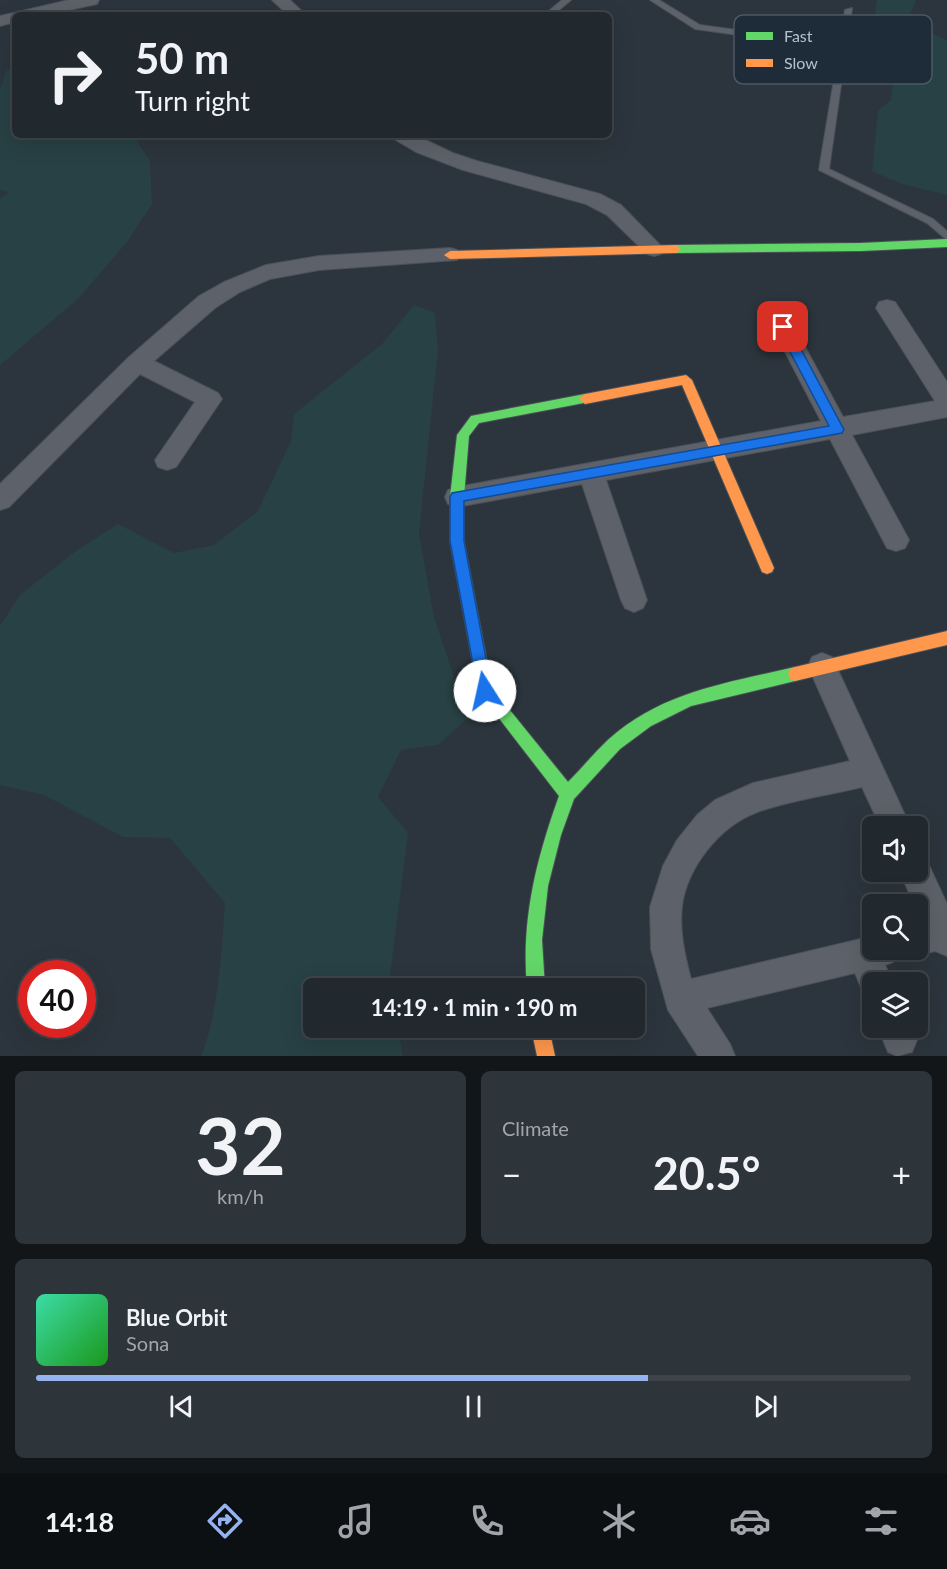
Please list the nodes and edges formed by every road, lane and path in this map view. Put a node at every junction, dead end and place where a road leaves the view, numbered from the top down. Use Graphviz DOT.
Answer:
graph roads {
  1 [pos="91,0"];
  2 [pos="280,0"];
  3 [pos="567,0"];
  4 [pos="654,0"];
  5 [pos="849,10"];
  6 [pos="37,12"];
  7 [pos="294,12"];
  8 [pos="552,12"];
  9 [pos="848,15"];
  10 [pos="734,32"];
  11 [pos="837,84"];
  12 [pos="406,138"];
  13 [pos="947,237"];
  14 [pos="947,243"];
  15 [pos="654,249"];
  16 [pos="450,255"];
  17 [pos="886,308"];
  18 [pos="783,327"];
  19 [pos="137,363"];
  20 [pos="947,401"];
  21 [pos="947,408"];
  22 [pos="837,429"];
  23 [pos="717,451"];
  24 [pos="167,460"];
  25 [pos="591,473"];
  26 [pos="457,497"];
  27 [pos="0,500"];
  28 [pos="896,540"];
  29 [pos="767,568"];
  30 [pos="634,600"];
  31 [pos="947,638"];
  32 [pos="822,666"];
  33 [pos="870,771"];
  34 [pos="568,794"];
  35 [pos="890,816"];
  36 [pos="920,882"];
  37 [pos="939,936"];
  38 [pos="874,962"];
  39 [pos="535,978"];
  40 [pos="680,998"];
  41 [pos="542,1038"];
  42 [pos="546,1056"];
  43 [pos="718,1056"];
  1 -- 6 [label="street"];
  2 -- 7 [label="street"];
  3 -- 8 [label="lane"];
  4 -- 10 [label="lane"];
  5 -- 9 [label="lane"];
  11 -- 13 [label="lane"];
  12 -- 15 [label="street"];
  14 -- 15 [label="street"];
  15 -- 16 [label="street"];
  16 -- 19 [label="street"];
  17 -- 20 [label="street"];
  18 -- 22 [label="street"];
  19 -- 24 [label="street"];
  19 -- 27 [label="street"];
  21 -- 22 [label="street"];
  22 -- 23 [label="street"];
  22 -- 28 [label="street"];
  23 -- 25 [label="street"];
  23 -- 26 [label="street"];
  23 -- 29 [label="street"];
  25 -- 26 [label="street"];
  25 -- 30 [label="street"];
  26 -- 34 [label="street"];
  31 -- 32 [label="street"];
  32 -- 33 [label="street"];
  32 -- 34 [label="street"];
  33 -- 35 [label="street"];
  33 -- 40 [label="street"];
  34 -- 39 [label="street"];
  36 -- 37 [label="street"];
  38 -- 40 [label="street"];
  40 -- 43 [label="street"];
  41 -- 42 [label="street"];
}
